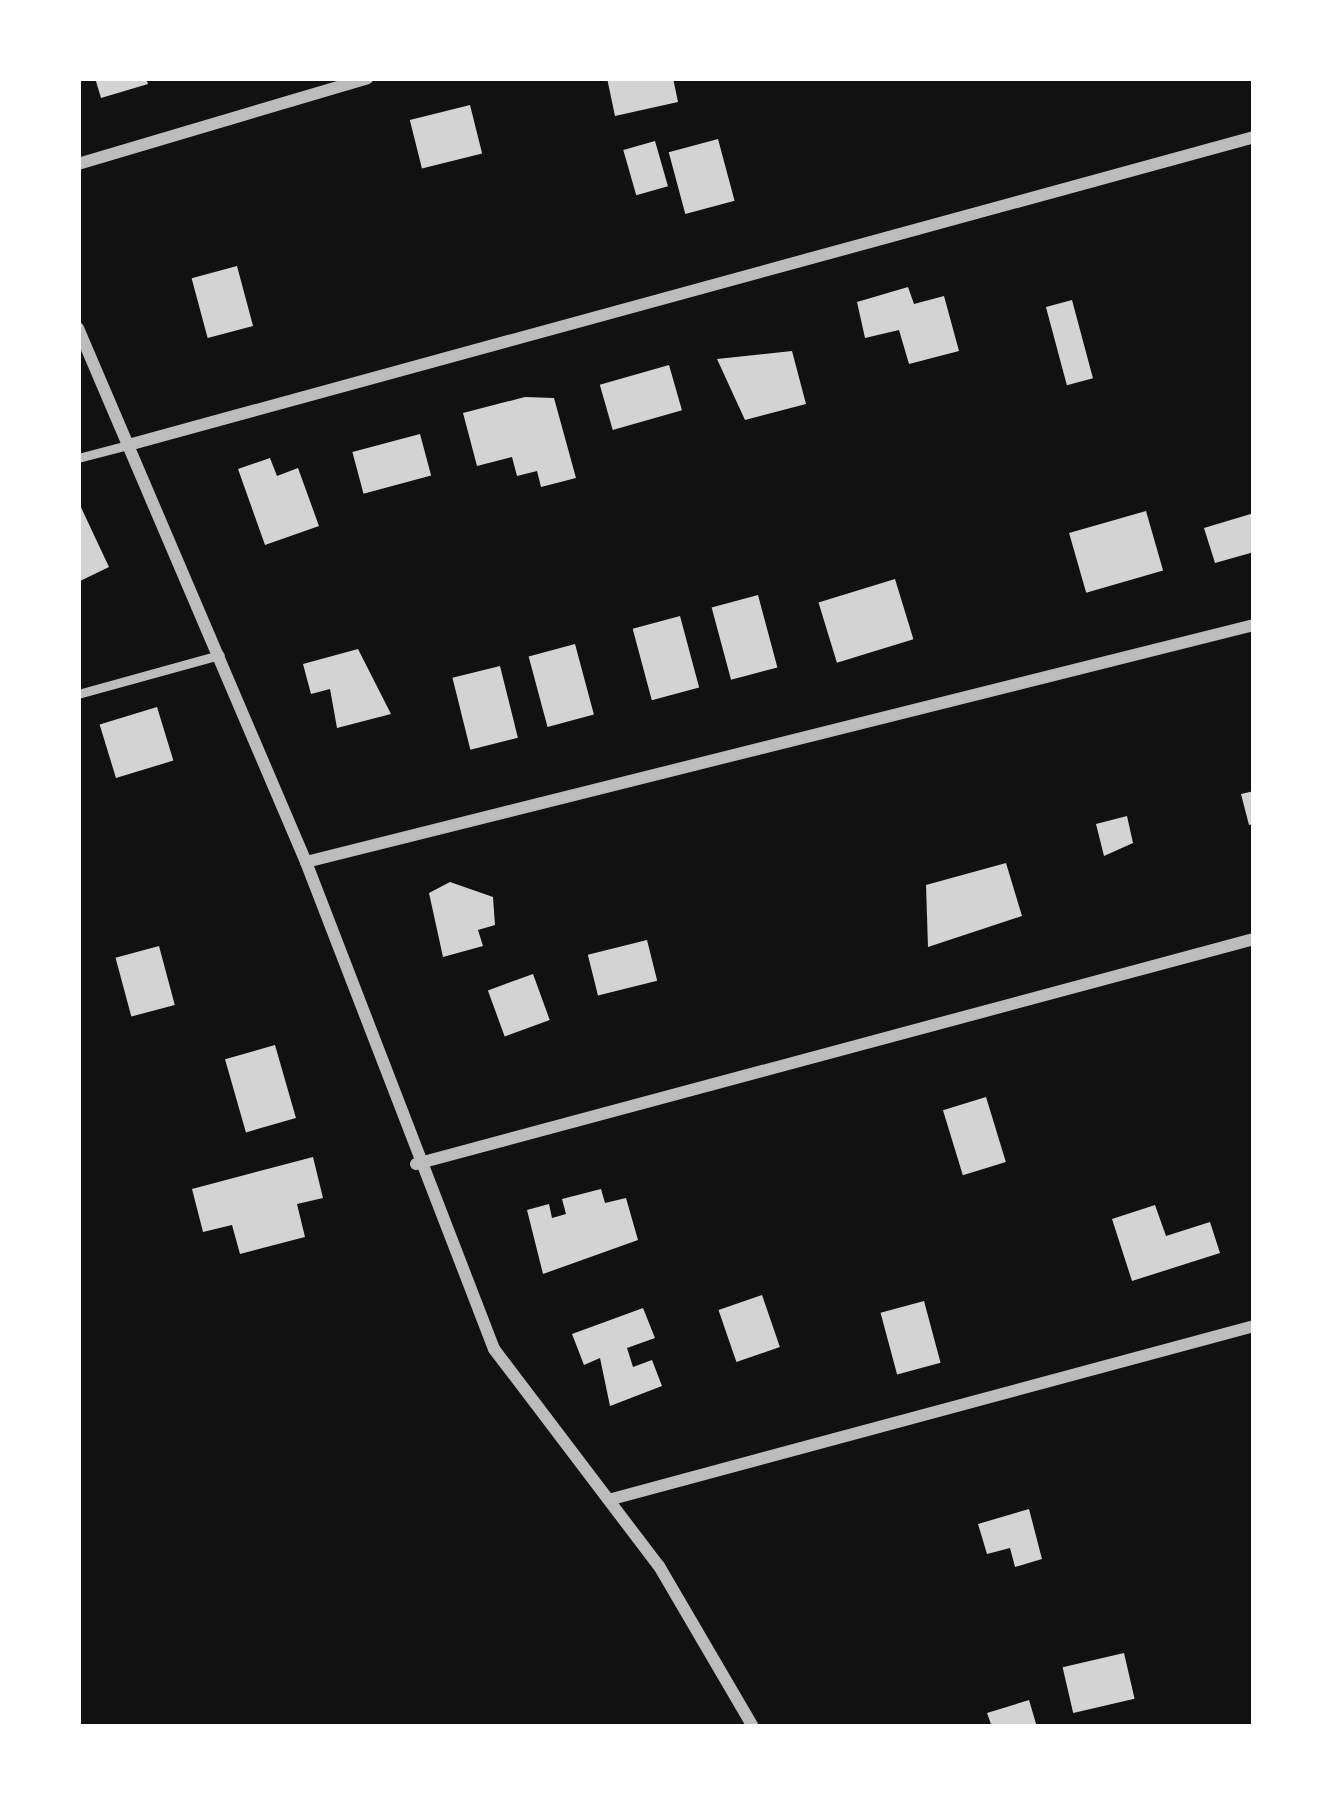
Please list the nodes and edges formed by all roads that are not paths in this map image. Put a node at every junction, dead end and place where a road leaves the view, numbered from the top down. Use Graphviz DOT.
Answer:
graph roads {
  1 [pos="368,78"];
  2 [pos="1254,137"];
  3 [pos="78,164"];
  4 [pos="78,328"];
  5 [pos="132,444"];
  6 [pos="78,458"];
  7 [pos="1254,625"];
  8 [pos="220,656"];
  9 [pos="78,694"];
  10 [pos="306,862"];
  11 [pos="1254,939"];
  12 [pos="416,1164"];
  13 [pos="1254,1326"];
  14 [pos="612,1499"];
  15 [pos="753,1727"];
  1 -- 3 [label="street"];
  2 -- 5 [label="street"];
  4 -- 5 [label="street"];
  5 -- 6 [label="lane"];
  5 -- 8 [label="street"];
  7 -- 10 [label="street"];
  8 -- 9 [label="lane"];
  8 -- 10 [label="street"];
  10 -- 12 [label="street"];
  11 -- 12 [label="street"];
  12 -- 14 [label="street"];
  13 -- 14 [label="street"];
  14 -- 15 [label="street"];
}
